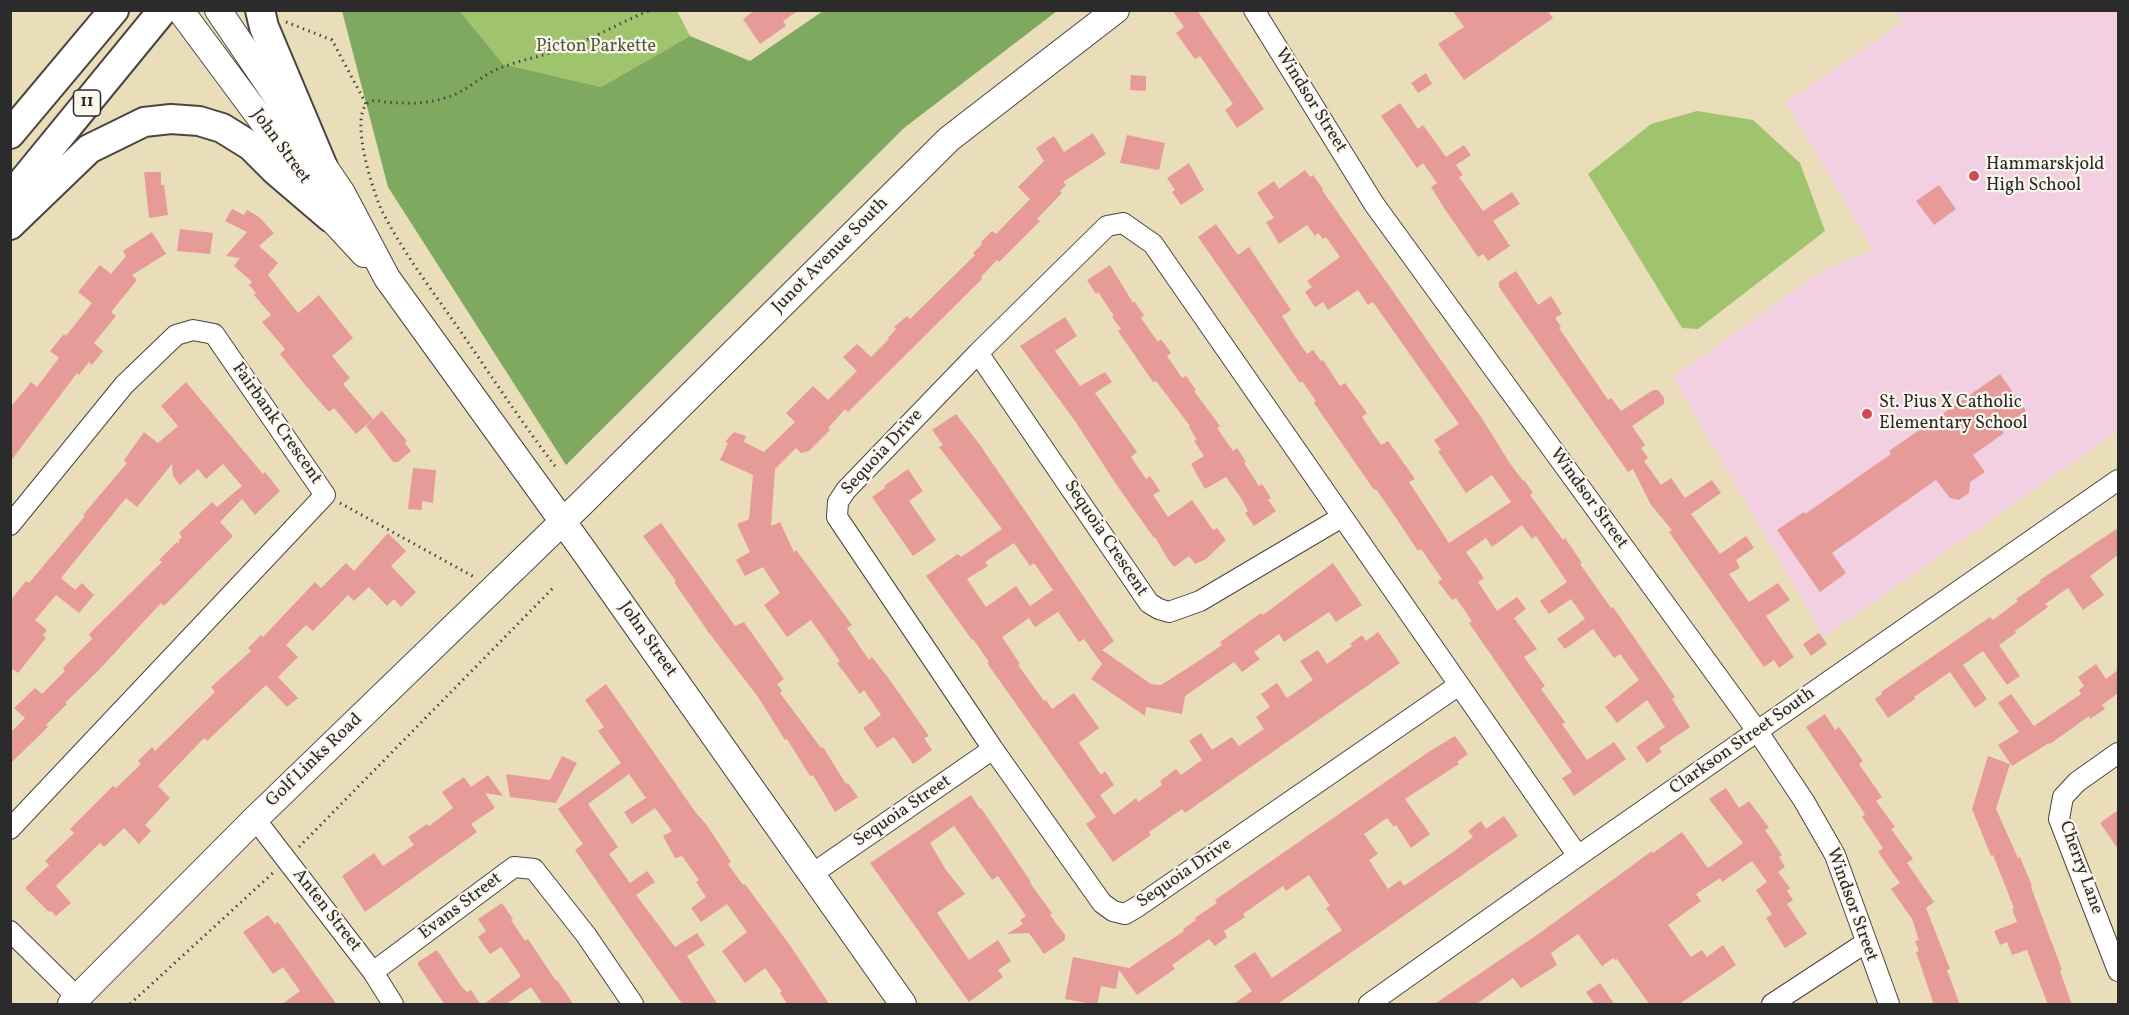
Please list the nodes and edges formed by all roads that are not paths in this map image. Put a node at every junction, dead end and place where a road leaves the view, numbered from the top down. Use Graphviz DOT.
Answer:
graph roads {
  1 [pos="91,10"];
  2 [pos="114,10"];
  3 [pos="164,10"];
  4 [pos="180,10"];
  5 [pos="218,10"];
  6 [pos="1116,10"];
  7 [pos="1254,10"];
  8 [pos="271,15"];
  9 [pos="10,126"];
  10 [pos="10,134"];
  11 [pos="323,167"];
  12 [pos="10,197"];
  13 [pos="330,218"];
  14 [pos="10,225"];
  15 [pos="387,278"];
  16 [pos="978,353"];
  17 [pos="2118,480"];
  18 [pos="1342,518"];
  19 [pos="562,521"];
  20 [pos="10,525"];
  21 [pos="1459,685"];
  22 [pos="1758,732"];
  23 [pos="993,749"];
  24 [pos="2118,753"];
  25 [pos="255,819"];
  26 [pos="10,829"];
  27 [pos="1578,856"];
  28 [pos="812,874"];
  29 [pos="10,931"];
  30 [pos="1865,943"];
  31 [pos="2118,970"];
  32 [pos="373,972"];
  33 [pos="74,1001"];
  34 [pos="393,1005"];
  35 [pos="633,1005"];
  36 [pos="903,1005"];
  37 [pos="1369,1005"];
  38 [pos="1772,1005"];
  39 [pos="1888,1005"];
  1 -- 9 [label="highway"];
  2 -- 10 [label="highway, 11"];
  3 -- 12 [label="highway, 11"];
  4 -- 13 [label="main road, John Street"];
  5 -- 11 [label="main road, John Street"];
  6 -- 19 [label="main road, Junot Avenue South"];
  7 -- 22 [label="street, Windsor Street"];
  8 -- 11 [label="highway"];
  11 -- 15 [label="main road, John Street"];
  13 -- 14 [label="highway"];
  13 -- 15 [label="main road, John Street"];
  15 -- 19 [label="main road, John Street"];
  16 -- 18 [label="street, Sequoia Crescent"];
  16 -- 18 [label="street, Sequoia Drive"];
  16 -- 23 [label="street, Sequoia Drive"];
  17 -- 22 [label="street, Clarkson Street South"];
  18 -- 21 [label="street, Sequoia Drive"];
  19 -- 25 [label="main road, Golf Links Road"];
  19 -- 28 [label="main road, John Street"];
  20 -- 26 [label="street, Fairbank Crescent"];
  21 -- 23 [label="street, Sequoia Drive"];
  21 -- 27 [label="street, Sequoia Drive"];
  22 -- 27 [label="street, Clarkson Street South"];
  22 -- 30 [label="street, Windsor Street"];
  23 -- 28 [label="street, Sequoia Street"];
  24 -- 31 [label="street, Cherry Lane"];
  25 -- 32 [label="street, Anten Street"];
  25 -- 33 [label="main road, Golf Links Road"];
  27 -- 37 [label="street, Clarkson Street South"];
  28 -- 36 [label="main road, John Street"];
  29 -- 33 [label="street"];
  30 -- 38 [label="street"];
  30 -- 39 [label="street, Windsor Street"];
  32 -- 34 [label="street, Anten Street"];
  32 -- 35 [label="street, Evans Street"];
}
